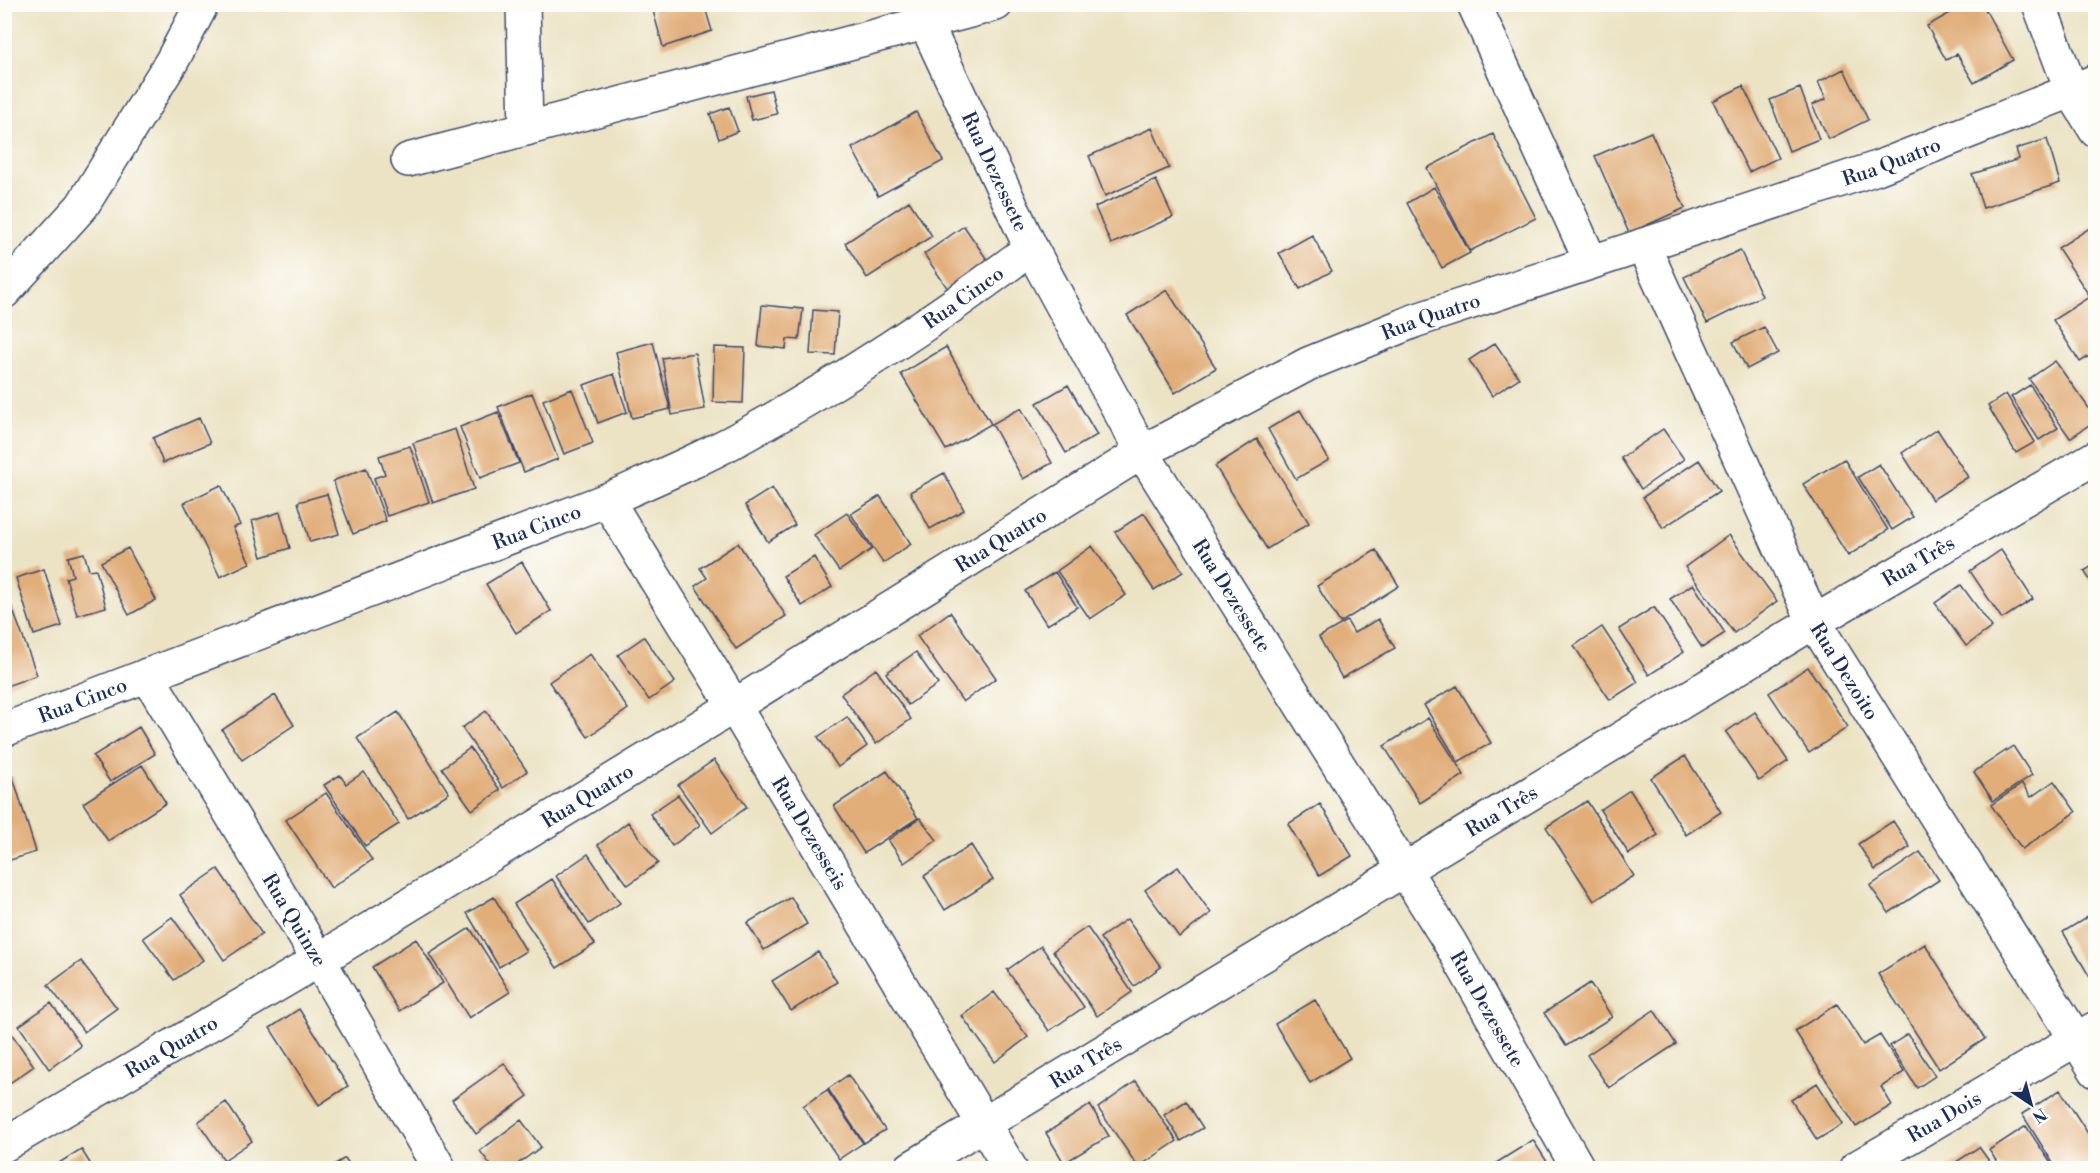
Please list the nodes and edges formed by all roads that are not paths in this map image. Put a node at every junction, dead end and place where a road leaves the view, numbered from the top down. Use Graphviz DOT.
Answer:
graph roads {
  1 [pos="202,4"];
  2 [pos="523,4"];
  3 [pos="996,4"];
  4 [pos="1474,4"];
  5 [pos="2038,4"];
  6 [pos="927,14"];
  7 [pos="2084,86"];
  8 [pos="526,129"];
  9 [pos="2096,131"];
  10 [pos="408,160"];
  11 [pos="1643,245"];
  12 [pos="1031,248"];
  13 [pos="1591,262"];
  14 [pos="4,292"];
  15 [pos="1142,452"];
  16 [pos="2096,457"];
  17 [pos="607,500"];
  18 [pos="1814,622"];
  19 [pos="147,675"];
  20 [pos="734,706"];
  21 [pos="4,730"];
  22 [pos="1405,870"];
  23 [pos="319,960"];
  24 [pos="2086,1034"];
  25 [pos="2096,1071"];
  26 [pos="985,1124"];
  27 [pos="4,1145"];
  28 [pos="439,1168"];
  29 [pos="911,1168"];
  30 [pos="1010,1168"];
  31 [pos="1578,1168"];
  32 [pos="1856,1168"];
  1 -- 14 [label="street"];
  2 -- 8 [label="street"];
  3 -- 6 [label="street"];
  4 -- 13 [label="street"];
  5 -- 7 [label="street"];
  6 -- 8 [label="street"];
  6 -- 12 [label="street, Rua Dezessete"];
  7 -- 9 [label="street"];
  7 -- 11 [label="street, Rua Quatro"];
  8 -- 10 [label="street"];
  11 -- 13 [label="street, Rua Quatro"];
  11 -- 18 [label="street, Rua Dezoito"];
  12 -- 15 [label="street, Rua Dezessete"];
  12 -- 17 [label="street, Rua Cinco"];
  13 -- 15 [label="street, Rua Quatro"];
  15 -- 20 [label="street, Rua Quatro"];
  15 -- 22 [label="street, Rua Dezessete"];
  16 -- 18 [label="street, Rua Três"];
  17 -- 19 [label="street, Rua Cinco"];
  17 -- 20 [label="street, Rua Dezesseis"];
  18 -- 22 [label="street, Rua Três"];
  18 -- 24 [label="street, Rua Dezoito"];
  19 -- 21 [label="street, Rua Cinco"];
  19 -- 23 [label="street, Rua Quinze"];
  20 -- 23 [label="street, Rua Quatro"];
  20 -- 26 [label="street, Rua Dezesseis"];
  22 -- 26 [label="street, Rua Três"];
  22 -- 31 [label="street, Rua Dezessete"];
  23 -- 27 [label="street, Rua Quatro"];
  23 -- 28 [label="street, Rua Quinze"];
  24 -- 25 [label="street, Rua Dezoito"];
  24 -- 32 [label="street, Rua Dois"];
  26 -- 29 [label="street, Rua Três"];
  26 -- 30 [label="street, Rua Dezesseis"];
}
